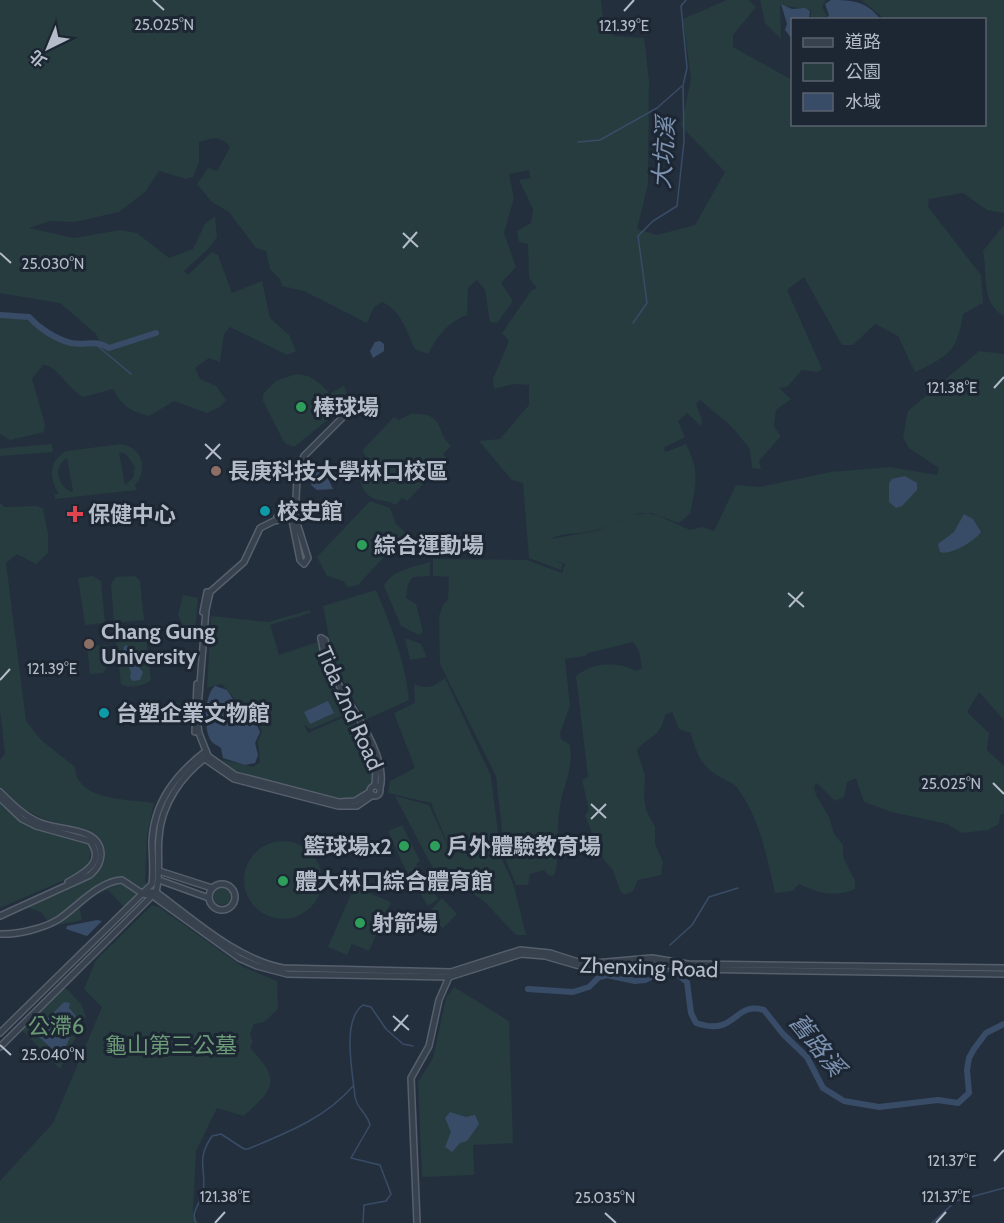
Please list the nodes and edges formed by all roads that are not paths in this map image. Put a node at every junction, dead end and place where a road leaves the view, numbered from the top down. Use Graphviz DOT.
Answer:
graph roads {
  1 [pos="293,515"];
  2 [pos="205,755"];
  3 [pos="378,787"];
  4 [pos="0,792"];
  5 [pos="372,793"];
  6 [pos="0,798"];
  7 [pos="154,870"];
  8 [pos="161,871"];
  9 [pos="159,880"];
  10 [pos="212,888"];
  11 [pos="144,893"];
  12 [pos="154,894"];
  13 [pos="209,898"];
  14 [pos="0,915"];
  15 [pos="0,933"];
  16 [pos="1004,968"];
  17 [pos="806,969"];
  18 [pos="1004,974"];
  19 [pos="450,975"];
  20 [pos="0,1033"];
  21 [pos="0,1047"];
  22 [pos="417,1223"];
  1 -- 1 [label="street"];
  1 -- 1 [label="street"];
  1 -- 2 [label="street"];
  2 -- 5 [label="street"];
  2 -- 7 [label="street"];
  2 -- 8 [label="street"];
  3 -- 3 [label="street, Tida 2nd Road"];
  3 -- 5 [label="street"];
  3 -- 5 [label="street"];
  4 -- 14 [label="street"];
  6 -- 14 [label="street"];
  7 -- 8 [label="street"];
  7 -- 11 [label="street"];
  8 -- 9 [label="street"];
  8 -- 10 [label="street"];
  9 -- 12 [label="street"];
  9 -- 13 [label="street"];
  10 -- 13 [label="street"];
  10 -- 13 [label="street"];
  11 -- 12 [label="street"];
  11 -- 15 [label="street"];
  11 -- 20 [label="street"];
  12 -- 19 [label="street, Zhenxing Road"];
  12 -- 21 [label="street"];
  16 -- 17 [label="street, Zhenxing Road"];
  17 -- 18 [label="street, Zhenxing Road"];
  17 -- 19 [label="street, Zhenxing Road"];
  19 -- 22 [label="street"];
}
